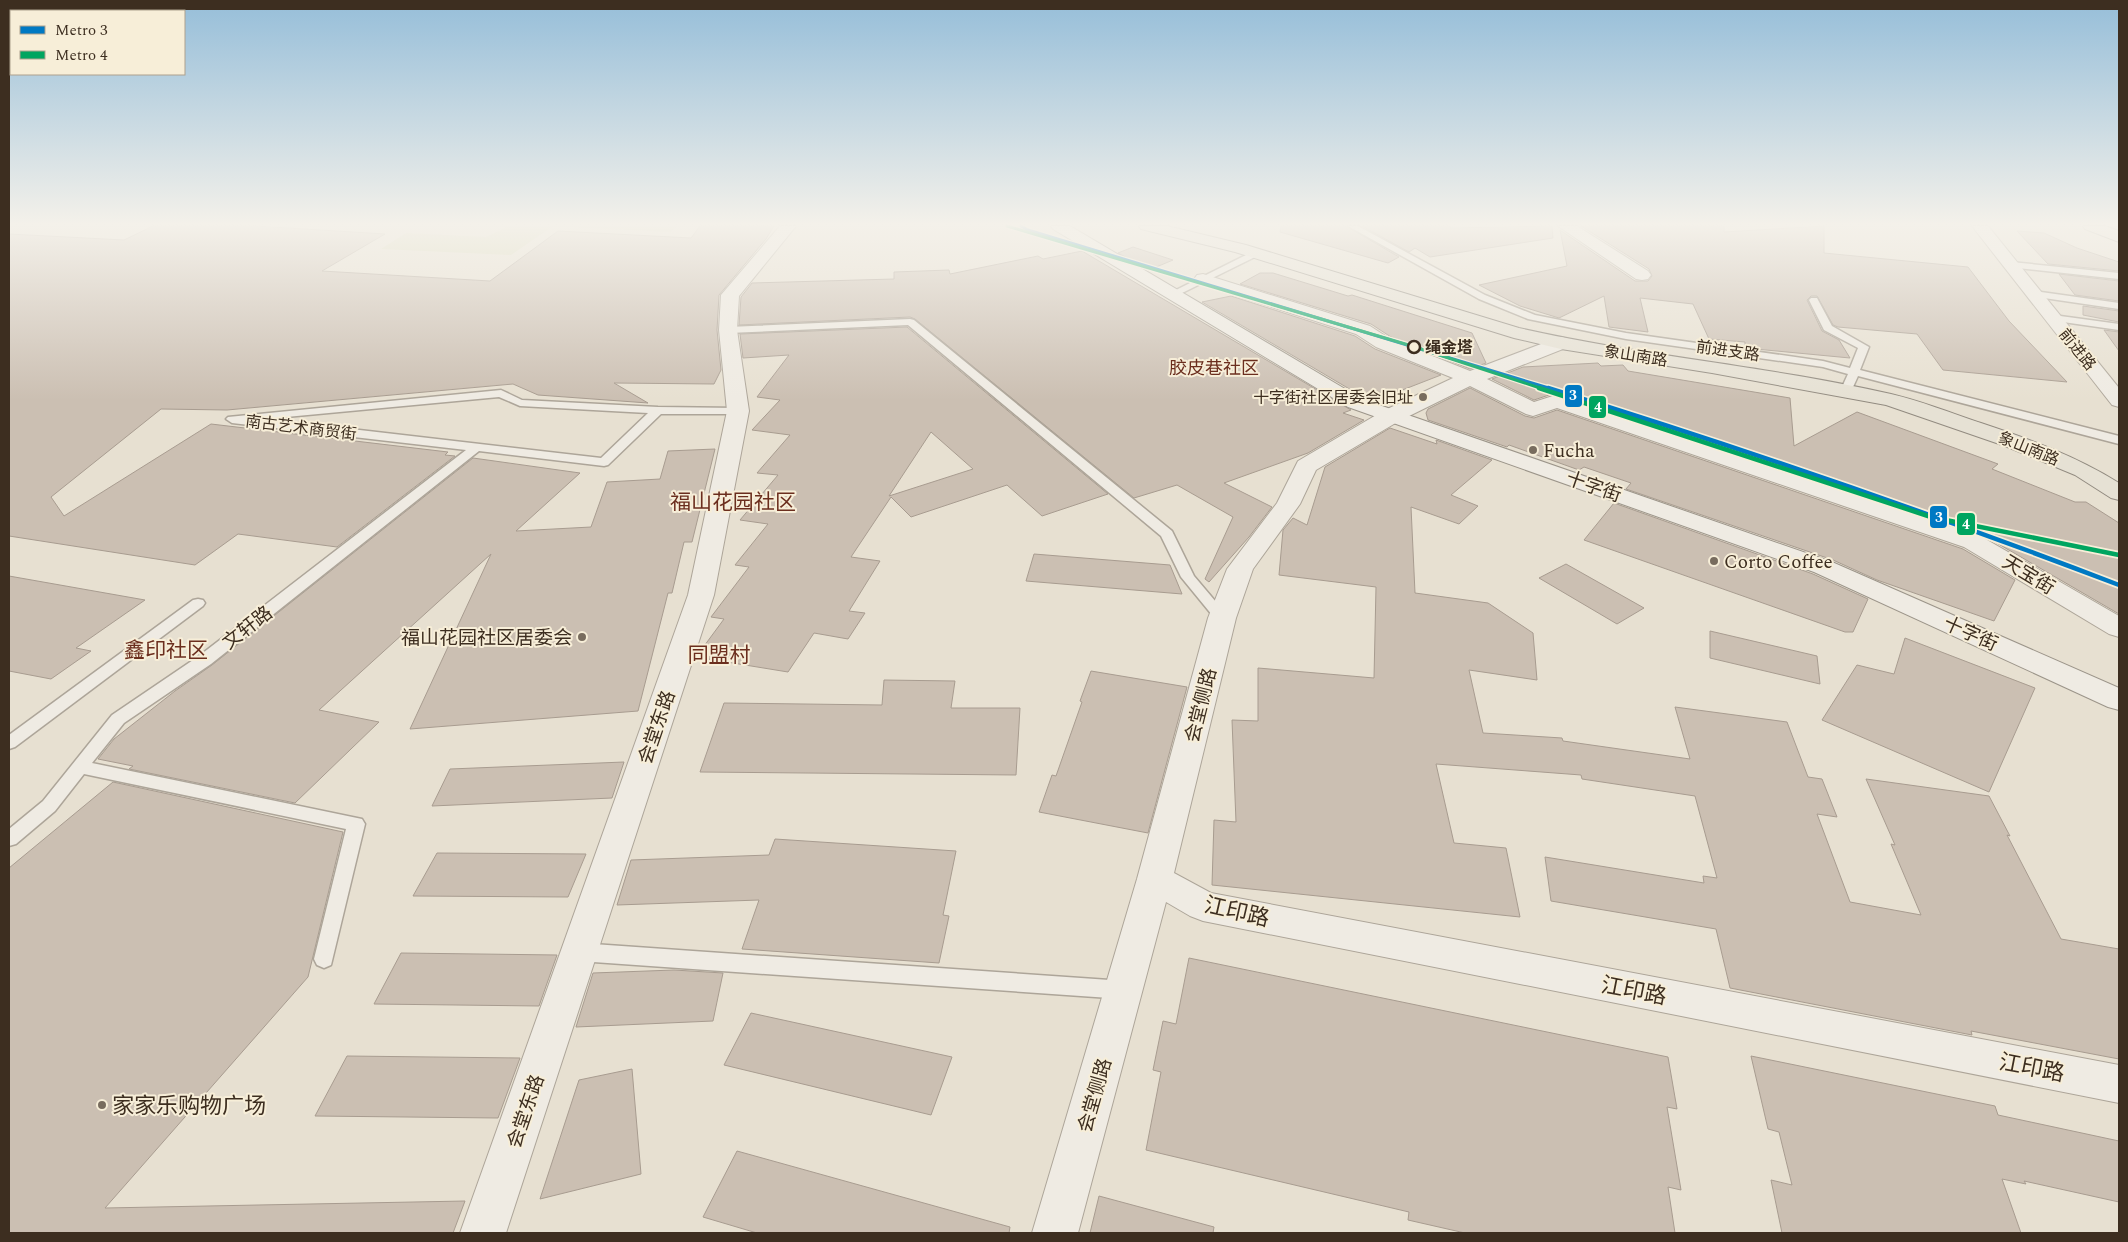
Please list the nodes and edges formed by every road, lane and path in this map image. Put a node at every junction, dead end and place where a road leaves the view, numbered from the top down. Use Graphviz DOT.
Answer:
graph roads {
  1 [pos="739,284"];
  2 [pos="1156,284"];
  3 [pos="1193,284"];
  4 [pos="1219,284"];
  5 [pos="1357,284"];
  6 [pos="1380,284"];
  7 [pos="1458,284"];
  8 [pos="2026,284"];
  9 [pos="1173,294"];
  10 [pos="2034,294"];
  11 [pos="1814,300"];
  12 [pos="2119,306"];
  13 [pos="2053,318"];
  14 [pos="2119,327"];
  15 [pos="728,330"];
  16 [pos="1561,343"];
  17 [pos="1470,378"];
  18 [pos="1851,378"];
  19 [pos="2115,392"];
  20 [pos="658,410"];
  21 [pos="738,410"];
  22 [pos="1391,416"];
  23 [pos="2119,440"];
  24 [pos="477,447"];
  25 [pos="2119,478"];
  26 [pos="2119,493"];
  27 [pos="198,603"];
  28 [pos="1222,618"];
  29 [pos="2119,628"];
  30 [pos="2119,700"];
  31 [pos="9,743"];
  32 [pos="79,767"];
  33 [pos="9,839"];
  34 [pos="1155,879"];
  35 [pos="579,952"];
  36 [pos="324,959"];
  37 [pos="1124,990"];
  38 [pos="2119,1084"];
  39 [pos="483,1233"];
  40 [pos="1055,1233"];
  1 -- 15 [label="street, 会堂东路"];
  2 -- 9 [label="street, 十字街"];
  3 -- 9 [label="lane"];
  4 -- 17 [label="street, 天宝街"];
  5 -- 16 [label="main road, 象山南路"];
  6 -- 18 [label="main road, 象山南路"];
  7 -- 18 [label="lane, 前进支路"];
  8 -- 10 [label="street, 前进路"];
  9 -- 22 [label="street, 十字街"];
  10 -- 12 [label="lane"];
  10 -- 13 [label="street, 前进路"];
  11 -- 18 [label="lane"];
  13 -- 14 [label="lane"];
  13 -- 19 [label="street, 前进路"];
  15 -- 21 [label="street, 会堂东路"];
  15 -- 28 [label="lane"];
  16 -- 17 [label="street, 会堂侧路"];
  16 -- 26 [label="main road, 象山南路"];
  17 -- 22 [label="street, 会堂侧路"];
  17 -- 29 [label="street, 天宝街"];
  18 -- 23 [label="lane, 前进支路"];
  18 -- 25 [label="main road, 象山南路"];
  20 -- 21 [label="lane, 南古艺术商贸街"];
  20 -- 24 [label="lane, 南古艺术商贸街"];
  20 -- 24 [label="lane, 南古艺术商贸街"];
  21 -- 35 [label="street, 会堂东路"];
  22 -- 28 [label="street, 会堂侧路"];
  22 -- 30 [label="street, 十字街"];
  24 -- 32 [label="lane, 文轩路"];
  27 -- 31 [label="lane"];
  28 -- 34 [label="street, 会堂侧路"];
  32 -- 33 [label="lane, 文轩路"];
  32 -- 36 [label="lane"];
  34 -- 37 [label="street, 会堂侧路"];
  34 -- 38 [label="street, 江印路"];
  35 -- 37 [label="lane"];
  35 -- 39 [label="street, 会堂东路"];
  37 -- 40 [label="street, 会堂侧路"];
}
